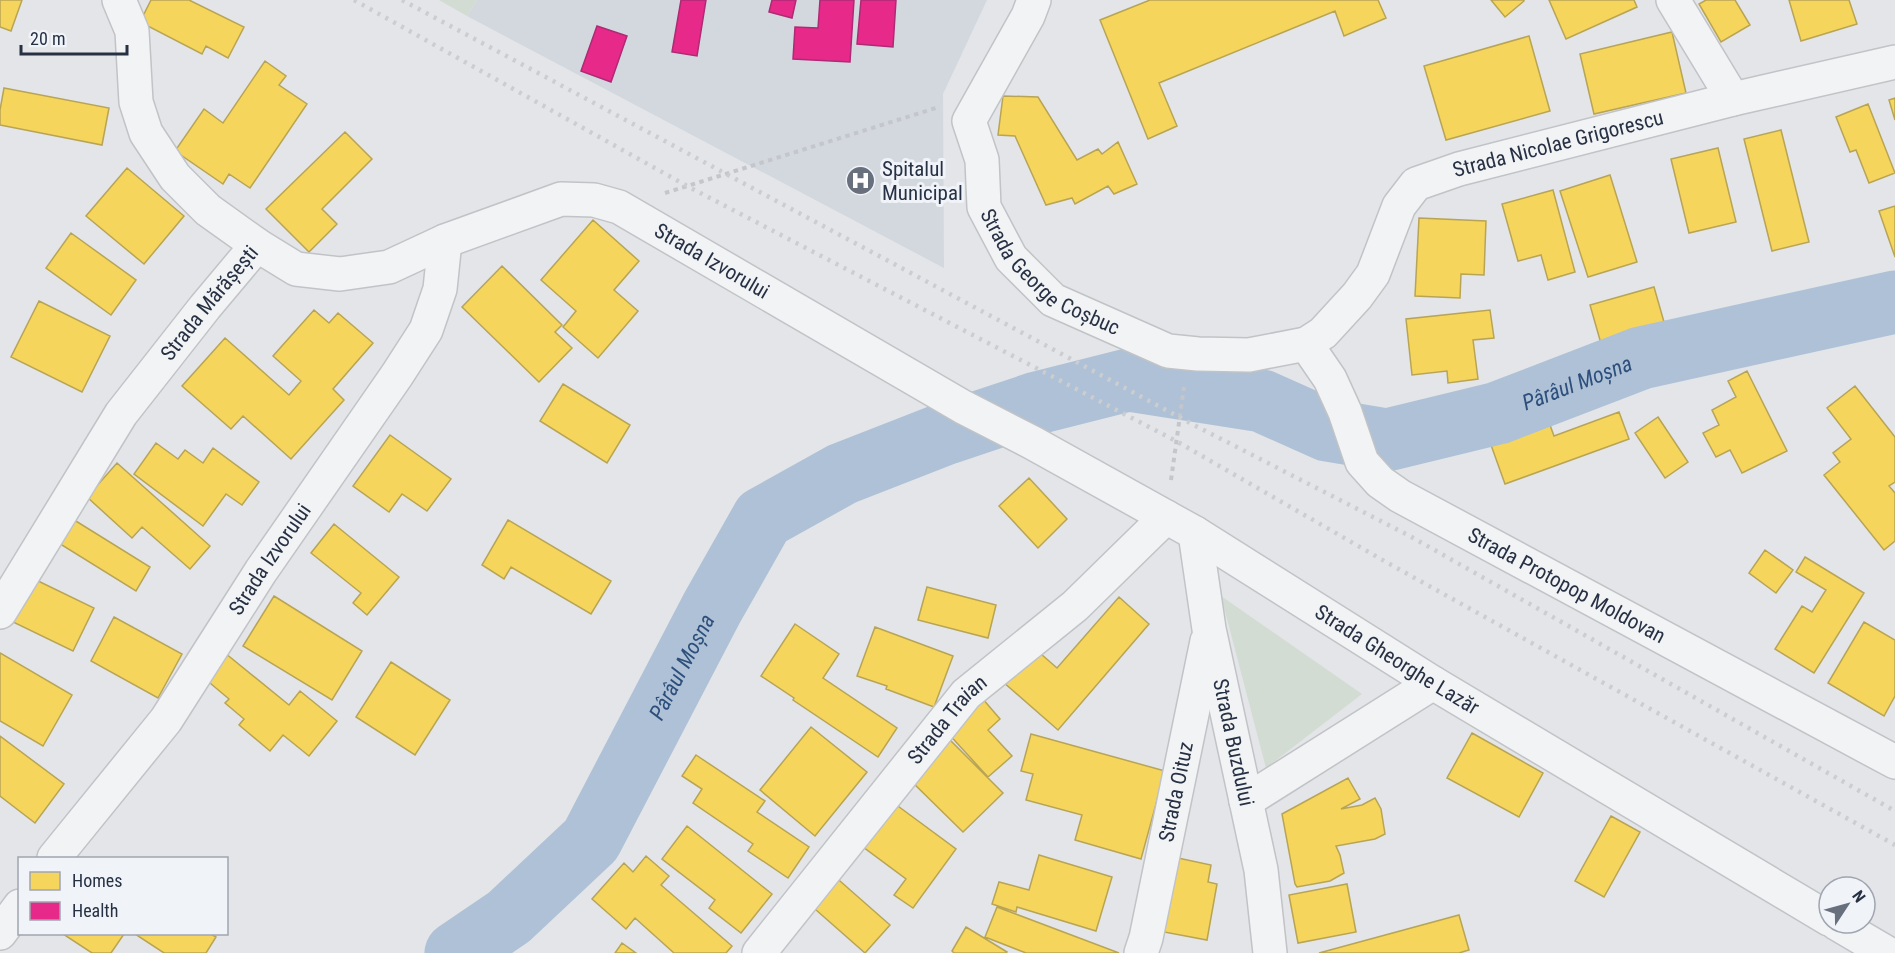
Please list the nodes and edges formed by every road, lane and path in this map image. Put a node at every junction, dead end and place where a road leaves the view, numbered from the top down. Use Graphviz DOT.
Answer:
graph roads {
  1 [pos="119,0"];
  2 [pos="1034,0"];
  3 [pos="1673,0"];
  4 [pos="1895,62"];
  5 [pos="985,93"];
  6 [pos="1732,99"];
  7 [pos="619,207"];
  8 [pos="444,241"];
  9 [pos="257,245"];
  10 [pos="1306,344"];
  11 [pos="1184,381"];
  12 [pos="963,407"];
  13 [pos="1166,517"];
  14 [pos="1195,533"];
  15 [pos="1,610"];
  16 [pos="1209,629"];
  17 [pos="1433,683"];
  18 [pos="1895,762"];
  19 [pos="1246,801"];
  20 [pos="55,857"];
  21 [pos="18,909"];
  22 [pos="1817,912"];
  23 [pos="0,933"];
  24 [pos="1856,935"];
  25 [pos="759,953"];
  26 [pos="1141,953"];
  27 [pos="1270,953"];
  28 [pos="1887,953"];
  1 -- 9 [label="street, Strada Mărășești"];
  2 -- 5 [label="street, Strada George Coșbuc"];
  3 -- 6 [label="street"];
  4 -- 6 [label="street, Strada Nicolae Grigorescu"];
  5 -- 7 [label="path"];
  5 -- 10 [label="street, Strada George Coșbuc"];
  6 -- 10 [label="street, Strada Nicolae Grigorescu"];
  7 -- 8 [label="street, Strada Izvorului"];
  7 -- 12 [label="street, Strada Izvorului"];
  8 -- 9 [label="street, Strada Izvorului"];
  8 -- 20 [label="street, Strada Izvorului"];
  9 -- 15 [label="street, Strada Mărășești"];
  10 -- 18 [label="street, Strada Protopop Moldovan"];
  11 -- 13 [label="path"];
  12 -- 13 [label="street, Strada Gheorghe Lazăr"];
  13 -- 14 [label="street, Strada Gheorghe Lazăr"];
  13 -- 25 [label="street, Strada Traian"];
  14 -- 16 [label="street, Strada Buzdului"];
  14 -- 17 [label="street, Strada Gheorghe Lazăr"];
  16 -- 19 [label="street, Strada Buzdului"];
  16 -- 26 [label="street, Strada Oituz"];
  17 -- 19 [label="street"];
  17 -- 22 [label="street, Strada Gheorghe Lazăr"];
  19 -- 27 [label="street, Strada Buzdului"];
  21 -- 23 [label="street"];
  24 -- 28 [label="street"];
}
